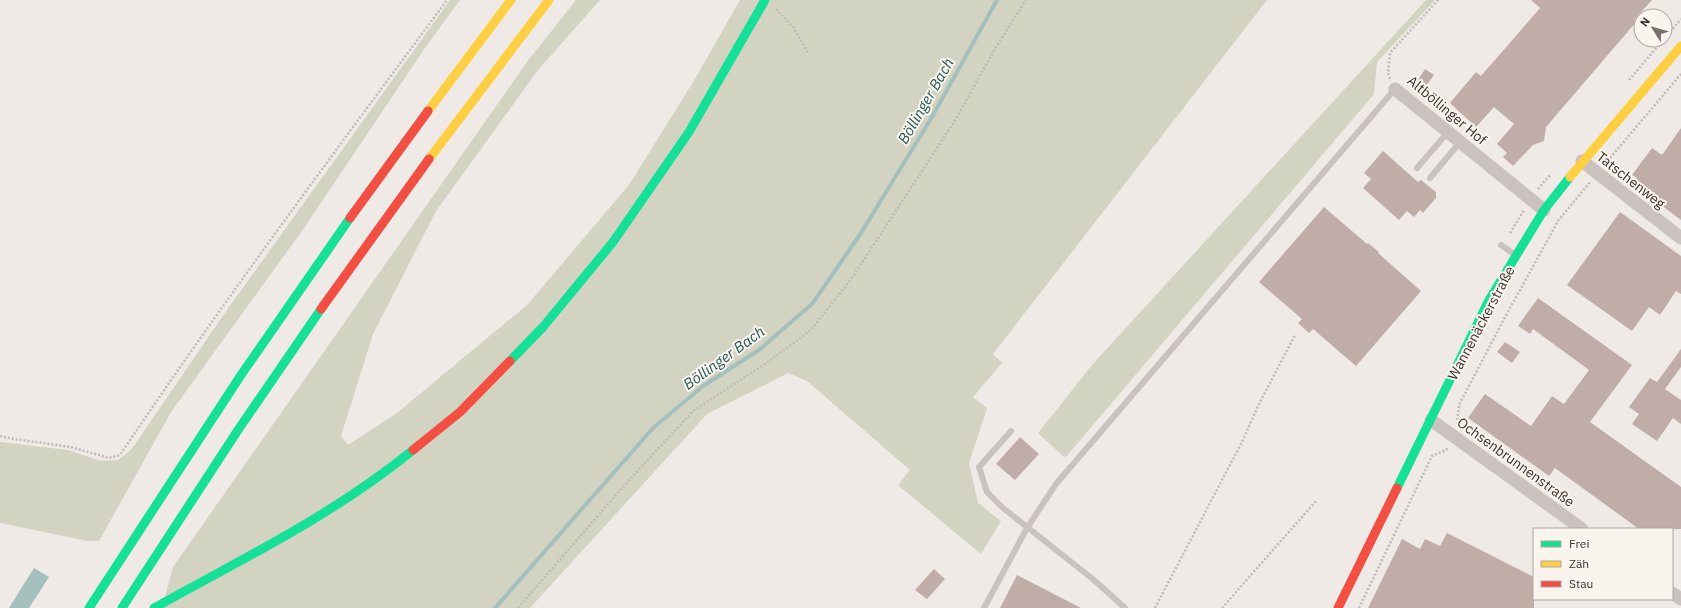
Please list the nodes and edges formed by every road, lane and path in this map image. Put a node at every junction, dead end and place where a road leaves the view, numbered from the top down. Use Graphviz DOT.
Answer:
graph roads {
  1 [pos="447,0"];
  2 [pos="511,0"];
  3 [pos="549,0"];
  4 [pos="765,0"];
  5 [pos="1026,0"];
  6 [pos="1438,0"];
  7 [pos="1681,19"];
  8 [pos="1673,28"];
  9 [pos="1681,46"];
  10 [pos="808,53"];
  11 [pos="1681,74"];
  12 [pos="1395,89"];
  13 [pos="1448,132"];
  14 [pos="1460,142"];
  15 [pos="1582,161"];
  16 [pos="1417,168"];
  17 [pos="1597,174"];
  18 [pos="1430,178"];
  19 [pos="1544,210"];
  20 [pos="1681,238"];
  21 [pos="1501,245"];
  22 [pos="1516,256"];
  23 [pos="1295,335"];
  24 [pos="1431,420"];
  25 [pos="1011,431"];
  26 [pos="0,436"];
  27 [pos="1454,438"];
  28 [pos="1316,501"];
  29 [pos="1027,528"];
  30 [pos="1581,528"];
  31 [pos="1673,594"];
  32 [pos="1681,600"];
  33 [pos="89,608"];
  34 [pos="122,608"];
  35 [pos="154,608"];
  36 [pos="518,608"];
  37 [pos="984,608"];
  38 [pos="1125,608"];
  39 [pos="1155,608"];
  40 [pos="1222,608"];
  41 [pos="1338,608"];
  42 [pos="1359,608"];
  1 -- 26 [label="path"];
  2 -- 33 [label="main road"];
  3 -- 34 [label="main road"];
  4 -- 10 [label="path"];
  4 -- 35 [label="main road"];
  5 -- 36 [label="path"];
  6 -- 12 [label="path, Altböllinger Hof"];
  7 -- 8 [label="path"];
  9 -- 15 [label="main road, Wannenäckerstraße"];
  11 -- 17 [label="path"];
  12 -- 13 [label="street, Altböllinger Hof"];
  12 -- 29 [label="lane"];
  13 -- 14 [label="street, Altböllinger Hof"];
  13 -- 16 [label="lane"];
  14 -- 18 [label="lane"];
  14 -- 19 [label="street, Altböllinger Hof"];
  15 -- 17 [label="street, Tatschenweg"];
  15 -- 19 [label="main road, Wannenäckerstraße"];
  17 -- 20 [label="street, Tatschenweg"];
  17 -- 27 [label="path"];
  19 -- 22 [label="main road, Wannenäckerstraße"];
  21 -- 22 [label="lane"];
  22 -- 24 [label="main road, Wannenäckerstraße"];
  23 -- 39 [label="path"];
  24 -- 27 [label="street, Ochsenbrunnenstraße"];
  24 -- 41 [label="main road, Wannenäckerstraße"];
  25 -- 29 [label="lane"];
  27 -- 30 [label="street, Ochsenbrunnenstraße"];
  27 -- 42 [label="path"];
  28 -- 40 [label="path"];
  29 -- 37 [label="lane"];
  29 -- 38 [label="lane"];
  31 -- 32 [label="street"];
}
